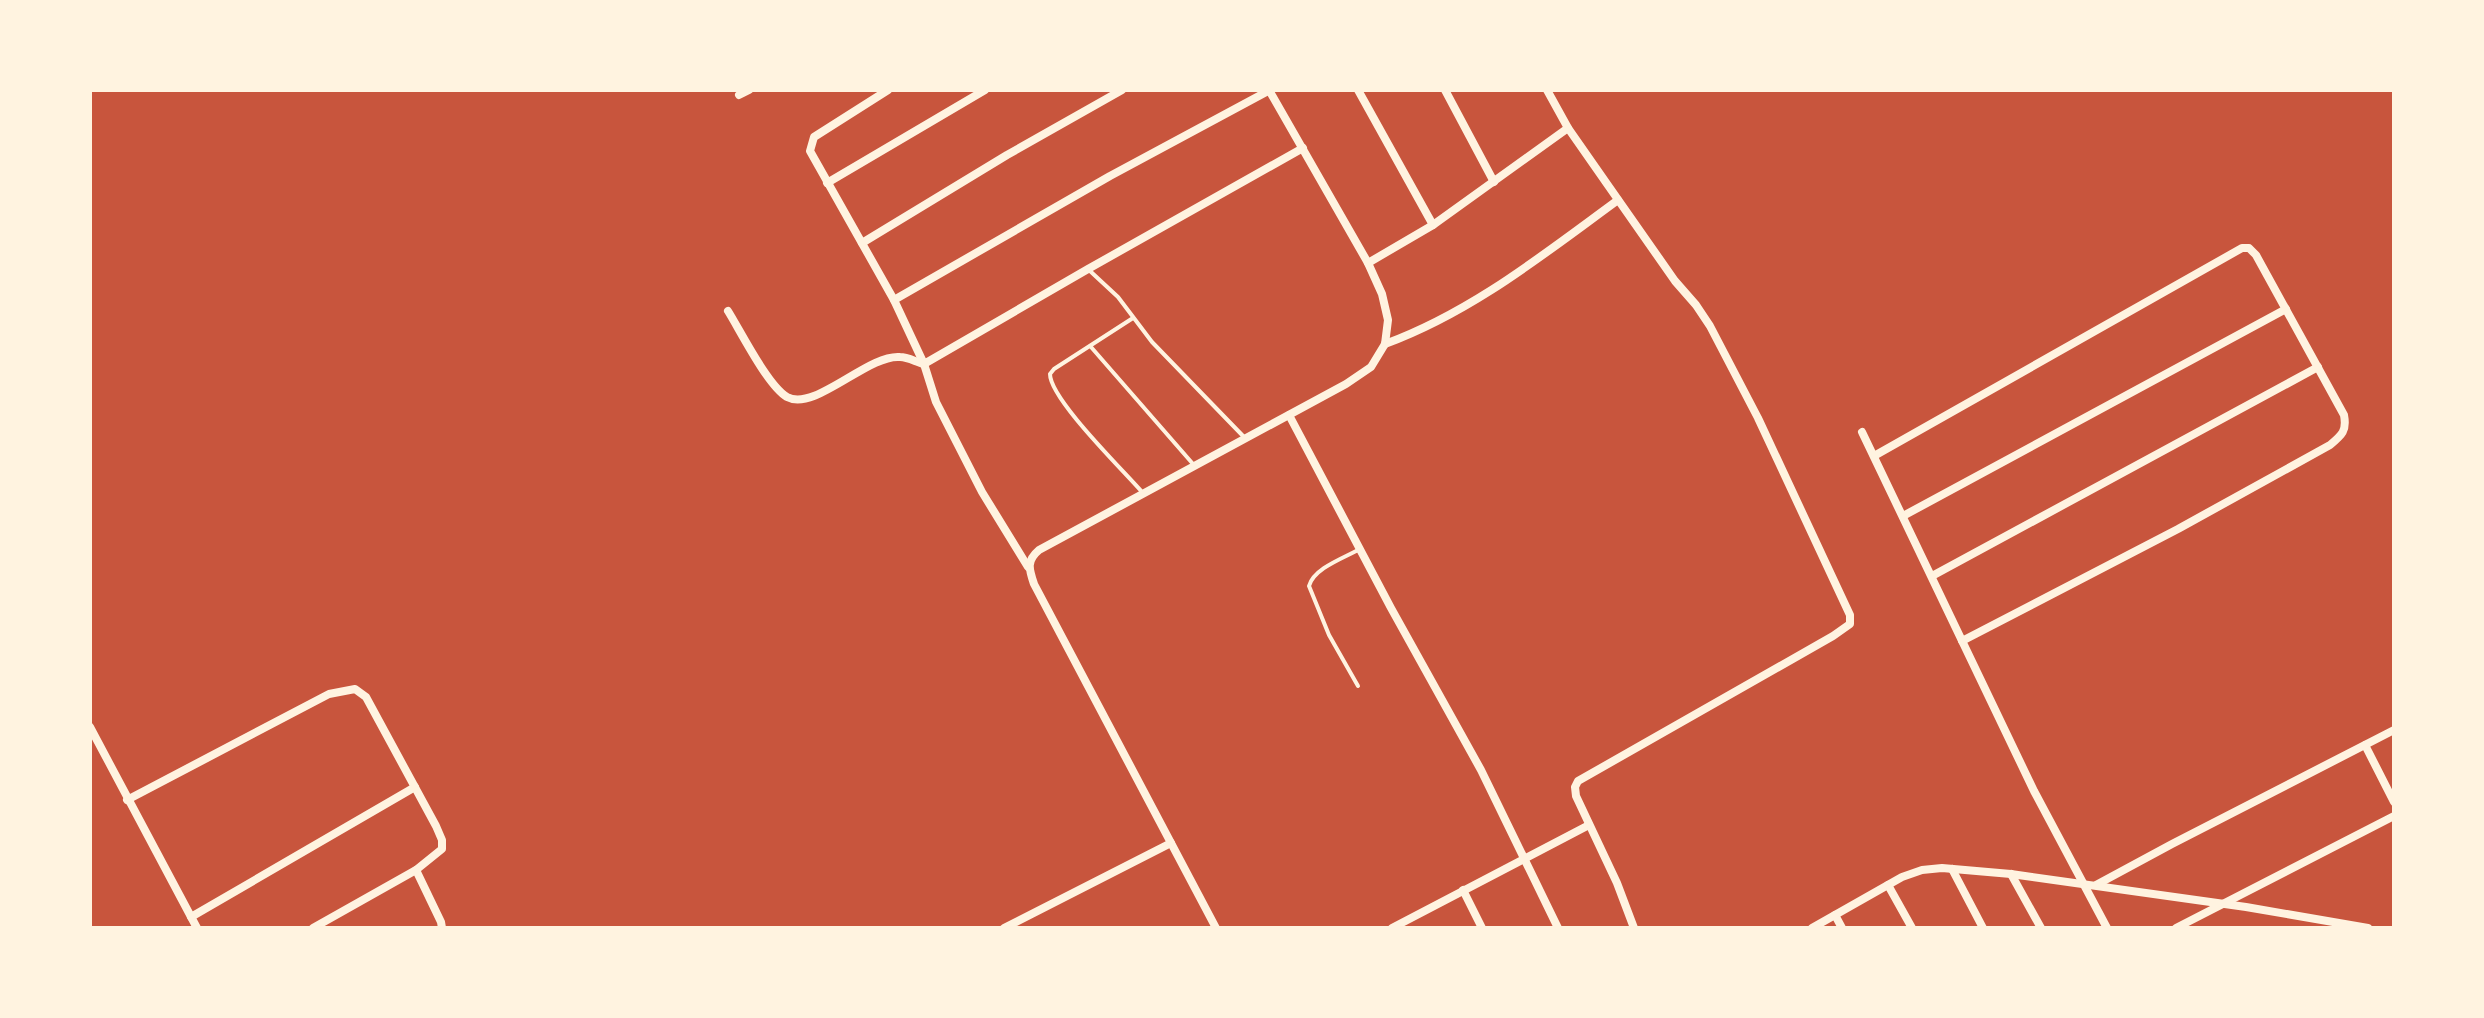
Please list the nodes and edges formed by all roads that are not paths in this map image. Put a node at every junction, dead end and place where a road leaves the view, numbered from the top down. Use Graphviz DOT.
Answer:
graph roads {
  1 [pos="749,90"];
  2 [pos="888,90"];
  3 [pos="985,90"];
  4 [pos="1122,90"];
  5 [pos="1270,90"];
  6 [pos="1358,90"];
  7 [pos="1445,90"];
  8 [pos="1547,90"];
  9 [pos="739,95"];
  10 [pos="1568,128"];
  11 [pos="1303,148"];
  12 [pos="1494,182"];
  13 [pos="827,183"];
  14 [pos="1618,200"];
  15 [pos="1433,225"];
  16 [pos="862,243"];
  17 [pos="1368,263"];
  18 [pos="1088,269"];
  19 [pos="894,300"];
  20 [pos="2286,309"];
  21 [pos="728,311"];
  22 [pos="1133,318"];
  23 [pos="1385,344"];
  24 [pos="1091,347"];
  25 [pos="924,364"];
  26 [pos="2318,367"];
  27 [pos="1289,415"];
  28 [pos="1862,432"];
  29 [pos="1246,438"];
  30 [pos="1874,456"];
  31 [pos="1194,466"];
  32 [pos="1143,493"];
  33 [pos="1903,516"];
  34 [pos="1360,549"];
  35 [pos="1028,567"];
  36 [pos="1932,576"];
  37 [pos="1962,641"];
  38 [pos="1358,686"];
  39 [pos="90,727"];
  40 [pos="2394,730"];
  41 [pos="2365,745"];
  42 [pos="415,787"];
  43 [pos="127,800"];
  44 [pos="2394,802"];
  45 [pos="2394,816"];
  46 [pos="1589,825"];
  47 [pos="1171,843"];
  48 [pos="1524,858"];
  49 [pos="1952,869"];
  50 [pos="416,870"];
  51 [pos="2011,874"];
  52 [pos="2083,884"];
  53 [pos="1888,885"];
  54 [pos="2095,886"];
  55 [pos="1463,890"];
  56 [pos="2224,903"];
  57 [pos="1835,915"];
  58 [pos="191,917"];
  59 [pos="2341,923"];
  60 [pos="197,928"];
  61 [pos="313,928"];
  62 [pos="442,928"];
  63 [pos="1004,928"];
  64 [pos="1216,928"];
  65 [pos="1392,928"];
  66 [pos="1482,928"];
  67 [pos="1558,928"];
  68 [pos="1634,928"];
  69 [pos="1812,928"];
  70 [pos="1842,928"];
  71 [pos="1912,928"];
  72 [pos="1983,928"];
  73 [pos="2041,928"];
  74 [pos="2107,928"];
  75 [pos="2176,928"];
  76 [pos="2332,928"];
  77 [pos="2368,928"];
  1 -- 9 [label="street"];
  2 -- 13 [label="street"];
  3 -- 13 [label="street"];
  4 -- 16 [label="street"];
  5 -- 11 [label="street"];
  5 -- 19 [label="street"];
  6 -- 15 [label="street"];
  7 -- 12 [label="street"];
  8 -- 10 [label="street"];
  10 -- 12 [label="street"];
  10 -- 14 [label="street"];
  11 -- 17 [label="street"];
  11 -- 18 [label="street"];
  12 -- 15 [label="street"];
  13 -- 16 [label="street"];
  14 -- 23 [label="street"];
  14 -- 46 [label="street"];
  15 -- 17 [label="street"];
  16 -- 19 [label="street"];
  17 -- 23 [label="street"];
  18 -- 22 [label="lane"];
  18 -- 25 [label="street"];
  19 -- 25 [label="street"];
  20 -- 26 [label="street"];
  20 -- 30 [label="street"];
  20 -- 33 [label="street"];
  21 -- 25 [label="street"];
  22 -- 24 [label="lane"];
  22 -- 29 [label="lane"];
  23 -- 27 [label="street"];
  24 -- 31 [label="lane"];
  24 -- 32 [label="lane"];
  25 -- 35 [label="street"];
  26 -- 36 [label="street"];
  26 -- 37 [label="street"];
  27 -- 29 [label="street"];
  27 -- 34 [label="street"];
  28 -- 30 [label="street"];
  29 -- 31 [label="street"];
  30 -- 33 [label="street"];
  31 -- 32 [label="street"];
  32 -- 35 [label="street"];
  33 -- 36 [label="street"];
  34 -- 38 [label="lane"];
  34 -- 48 [label="street"];
  35 -- 47 [label="street"];
  36 -- 37 [label="street"];
  37 -- 52 [label="street"];
  39 -- 43 [label="street"];
  40 -- 41 [label="street"];
  41 -- 44 [label="street"];
  41 -- 54 [label="street"];
  42 -- 43 [label="street"];
  42 -- 50 [label="street"];
  42 -- 58 [label="street"];
  43 -- 58 [label="street"];
  45 -- 56 [label="street"];
  46 -- 48 [label="street"];
  46 -- 68 [label="street"];
  47 -- 63 [label="street"];
  47 -- 64 [label="street"];
  48 -- 55 [label="street"];
  48 -- 67 [label="street"];
  49 -- 51 [label="street"];
  49 -- 53 [label="street"];
  49 -- 72 [label="street"];
  50 -- 61 [label="street"];
  50 -- 62 [label="street"];
  51 -- 52 [label="street"];
  51 -- 73 [label="street"];
  52 -- 54 [label="street"];
  52 -- 74 [label="street"];
  53 -- 57 [label="street"];
  53 -- 71 [label="street"];
  54 -- 56 [label="street"];
  55 -- 65 [label="street"];
  55 -- 66 [label="street"];
  56 -- 59 [label="street"];
  56 -- 75 [label="street"];
  57 -- 69 [label="street"];
  57 -- 70 [label="street"];
  58 -- 60 [label="street"];
  59 -- 76 [label="street"];
  59 -- 77 [label="street"];
}
